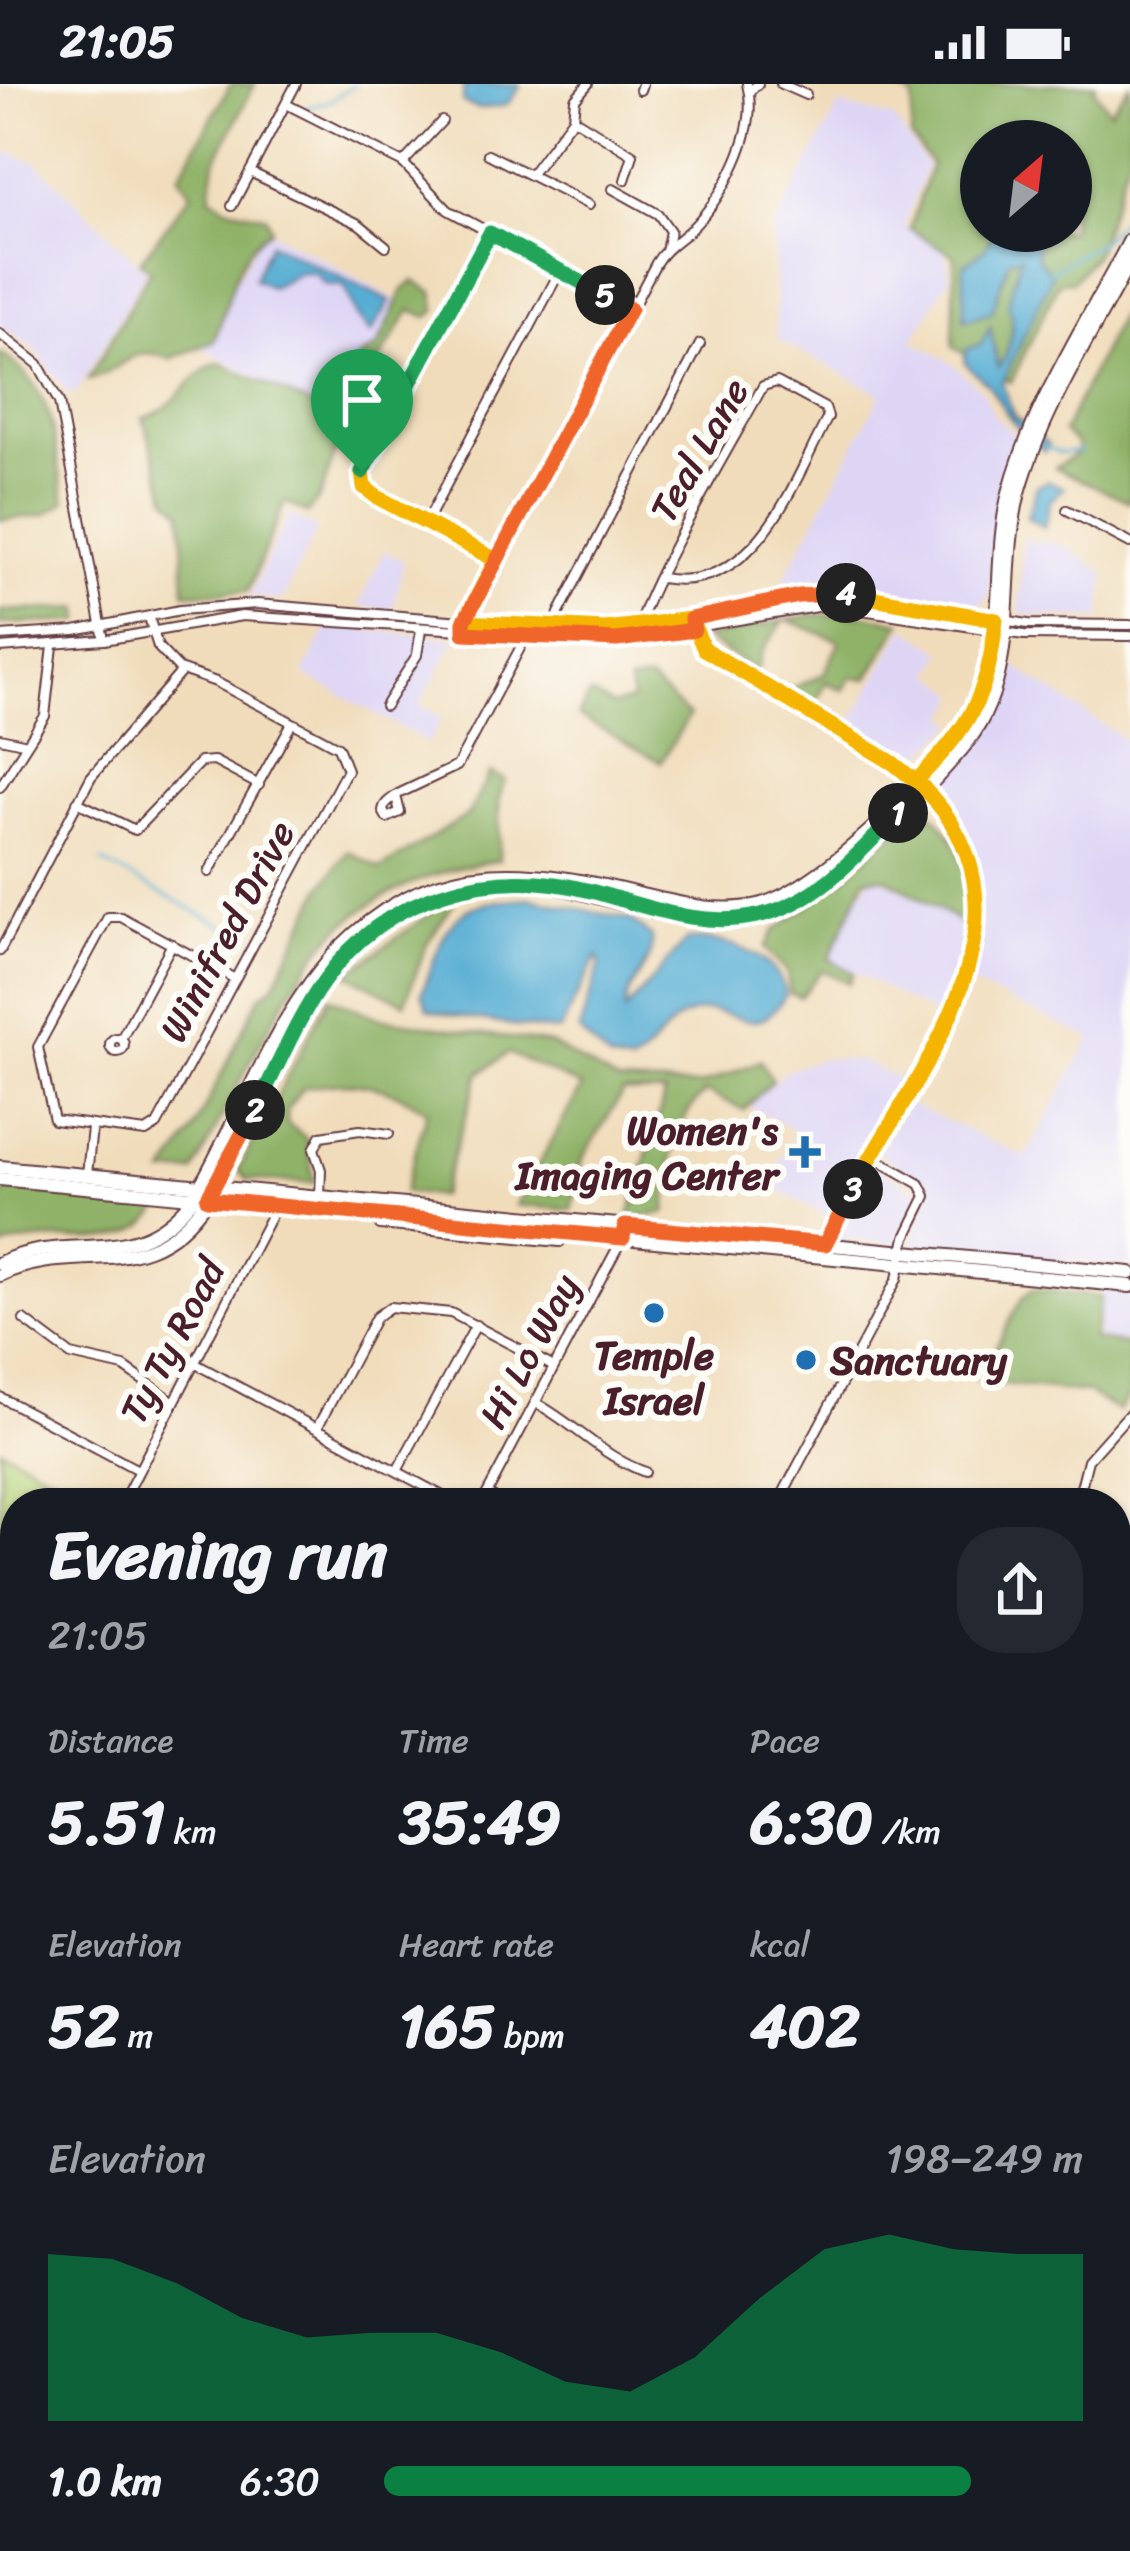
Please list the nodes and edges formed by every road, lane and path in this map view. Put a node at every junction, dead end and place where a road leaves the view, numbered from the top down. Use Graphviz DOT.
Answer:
graph roads {
  1 [pos="296,84"];
  2 [pos="588,84"];
  3 [pos="758,84"];
  4 [pos="781,84"];
  5 [pos="748,88"];
  6 [pos="806,95"];
  7 [pos="286,104"];
  8 [pos="573,118"];
  9 [pos="442,122"];
  10 [pos="488,154"];
  11 [pos="403,163"];
  12 [pos="250,172"];
  13 [pos="531,174"];
  14 [pos="625,180"];
  15 [pos="613,189"];
  16 [pos="589,205"];
  17 [pos="232,206"];
  18 [pos="490,233"];
  19 [pos="1130,240"];
  20 [pos="386,246"];
  21 [pos="664,250"];
  22 [pos="1130,260"];
  23 [pos="560,271"];
  24 [pos="630,309"];
  25 [pos="0,334"];
  26 [pos="700,344"];
  27 [pos="1027,454"];
  28 [pos="1066,510"];
  29 [pos="426,523"];
  30 [pos="1130,543"];
  31 [pos="496,560"];
  32 [pos="661,578"];
  33 [pos="867,596"];
  34 [pos="866,608"];
  35 [pos="271,610"];
  36 [pos="149,617"];
  37 [pos="691,619"];
  38 [pos="464,622"];
  39 [pos="1000,626"];
  40 [pos="1130,626"];
  41 [pos="554,627"];
  42 [pos="637,627"];
  43 [pos="102,628"];
  44 [pos="151,629"];
  45 [pos="421,630"];
  46 [pos="694,630"];
  47 [pos="464,633"];
  48 [pos="0,636"];
  49 [pos="1130,636"];
  50 [pos="526,637"];
  51 [pos="553,638"];
  52 [pos="637,639"];
  53 [pos="104,640"];
  54 [pos="53,646"];
  55 [pos="0,648"];
  56 [pos="182,671"];
  57 [pos="385,706"];
  58 [pos="292,722"];
  59 [pos="0,738"];
  60 [pos="23,743"];
  61 [pos="920,784"];
  62 [pos="259,785"];
  63 [pos="0,787"];
  64 [pos="396,796"];
  65 [pos="77,802"];
  66 [pos="209,872"];
  67 [pos="172,944"];
  68 [pos="0,951"];
  69 [pos="235,979"];
  70 [pos="121,1039"];
  71 [pos="92,1127"];
  72 [pos="389,1134"];
  73 [pos="871,1156"];
  74 [pos="227,1162"];
  75 [pos="0,1168"];
  76 [pos="87,1176"];
  77 [pos="0,1179"];
  78 [pos="249,1190"];
  79 [pos="204,1192"];
  80 [pos="164,1195"];
  81 [pos="320,1196"];
  82 [pos="276,1206"];
  83 [pos="176,1218"];
  84 [pos="442,1220"];
  85 [pos="380,1225"];
  86 [pos="501,1226"];
  87 [pos="624,1232"];
  88 [pos="560,1242"];
  89 [pos="139,1248"];
  90 [pos="825,1251"];
  91 [pos="33,1258"];
  92 [pos="903,1258"];
  93 [pos="0,1263"];
  94 [pos="1130,1273"];
  95 [pos="0,1275"];
  96 [pos="1099,1276"];
  97 [pos="1130,1286"];
  98 [pos="24,1320"];
  99 [pos="476,1325"];
  100 [pos="194,1363"];
  101 [pos="554,1367"];
  102 [pos="0,1396"];
  103 [pos="174,1402"];
  104 [pos="535,1403"];
  105 [pos="1130,1413"];
  106 [pos="316,1428"];
  107 [pos="138,1470"];
  108 [pos="397,1471"];
  109 [pos="645,1472"];
  110 [pos="129,1488"];
  111 [pos="428,1488"];
  112 [pos="489,1488"];
  113 [pos="786,1488"];
  114 [pos="1081,1488"];
  1 -- 7 [label="street"];
  2 -- 8 [label="street"];
  3 -- 5 [label="street"];
  4 -- 6 [label="street"];
  5 -- 21 [label="street"];
  7 -- 11 [label="street"];
  7 -- 12 [label="street"];
  8 -- 13 [label="street"];
  8 -- 14 [label="street"];
  9 -- 11 [label="street"];
  10 -- 13 [label="street"];
  11 -- 18 [label="street"];
  12 -- 17 [label="street"];
  12 -- 20 [label="street"];
  13 -- 16 [label="street"];
  15 -- 21 [label="street"];
  18 -- 23 [label="street"];
  18 -- 29 [label="street"];
  19 -- 27 [label="main road"];
  21 -- 24 [label="street"];
  22 -- 27 [label="main road"];
  23 -- 24 [label="street"];
  23 -- 29 [label="street"];
  24 -- 31 [label="street"];
  25 -- 43 [label="street"];
  26 -- 41 [label="street"];
  27 -- 39 [label="main road"];
  28 -- 30 [label="street"];
  29 -- 31 [label="street"];
  31 -- 38 [label="street"];
  32 -- 32 [label="street, Teal Lane"];
  32 -- 42 [label="street, Teal Lane"];
  33 -- 34 [label="street"];
  33 -- 37 [label="street"];
  33 -- 39 [label="street"];
  34 -- 39 [label="street"];
  34 -- 46 [label="street"];
  35 -- 36 [label="street"];
  35 -- 38 [label="street"];
  35 -- 44 [label="street"];
  35 -- 45 [label="street"];
  36 -- 43 [label="street"];
  36 -- 44 [label="street"];
  37 -- 42 [label="street"];
  37 -- 46 [label="street"];
  38 -- 41 [label="street"];
  38 -- 47 [label="street"];
  39 -- 40 [label="street"];
  39 -- 49 [label="street"];
  39 -- 61 [label="main road"];
  41 -- 42 [label="street"];
  41 -- 51 [label="street"];
  42 -- 52 [label="street, Teal Lane"];
  43 -- 48 [label="street"];
  43 -- 53 [label="street"];
  44 -- 53 [label="street"];
  44 -- 56 [label="street"];
  45 -- 47 [label="street"];
  45 -- 57 [label="street"];
  46 -- 52 [label="street"];
  46 -- 61 [label="street"];
  47 -- 50 [label="street"];
  50 -- 51 [label="street"];
  50 -- 64 [label="street"];
  51 -- 52 [label="street"];
  53 -- 54 [label="street"];
  54 -- 55 [label="street"];
  54 -- 60 [label="street"];
  56 -- 58 [label="street"];
  56 -- 65 [label="street"];
  58 -- 62 [label="street"];
  58 -- 69 [label="street, Winifred Drive"];
  59 -- 60 [label="street"];
  60 -- 63 [label="street"];
  61 -- 73 [label="street"];
  61 -- 74 [label="main road"];
  61 -- 79 [label="main road"];
  62 -- 65 [label="street"];
  62 -- 66 [label="street"];
  65 -- 68 [label="street"];
  67 -- 69 [label="street"];
  67 -- 70 [label="street"];
  67 -- 71 [label="street"];
  69 -- 71 [label="street, Winifred Drive"];
  71 -- 76 [label="street"];
  72 -- 81 [label="street"];
  73 -- 90 [label="street"];
  73 -- 92 [label="street"];
  74 -- 78 [label="main road"];
  74 -- 79 [label="main road"];
  75 -- 76 [label="main road"];
  76 -- 79 [label="main road"];
  77 -- 80 [label="main road"];
  78 -- 79 [label="main road"];
  78 -- 81 [label="main road"];
  79 -- 80 [label="main road"];
  79 -- 82 [label="main road"];
  79 -- 83 [label="main road"];
  79 -- 89 [label="main road"];
  80 -- 83 [label="main road"];
  81 -- 84 [label="main road"];
  82 -- 84 [label="main road"];
  82 -- 100 [label="street, Ty Ty Road"];
  83 -- 89 [label="main road"];
  84 -- 85 [label="street"];
  84 -- 86 [label="main road"];
  84 -- 86 [label="street"];
  86 -- 87 [label="main road"];
  86 -- 88 [label="street"];
  87 -- 90 [label="main road"];
  87 -- 101 [label="street, Hi Lo Way"];
  89 -- 91 [label="main road"];
  90 -- 92 [label="main road"];
  91 -- 93 [label="main road"];
  91 -- 95 [label="main road"];
  92 -- 96 [label="main road"];
  92 -- 113 [label="street"];
  94 -- 96 [label="main road"];
  96 -- 97 [label="main road"];
  98 -- 103 [label="street"];
  99 -- 101 [label="street"];
  99 -- 106 [label="street"];
  99 -- 108 [label="street"];
  100 -- 103 [label="street, Ty Ty Road"];
  100 -- 106 [label="street"];
  101 -- 104 [label="street, Hi Lo Way"];
  102 -- 107 [label="street"];
  103 -- 107 [label="street, Ty Ty Road"];
  104 -- 109 [label="street"];
  104 -- 112 [label="street, Hi Lo Way"];
  105 -- 114 [label="street"];
  106 -- 108 [label="street"];
  107 -- 110 [label="street, Ty Ty Road"];
  108 -- 111 [label="street"];
}
